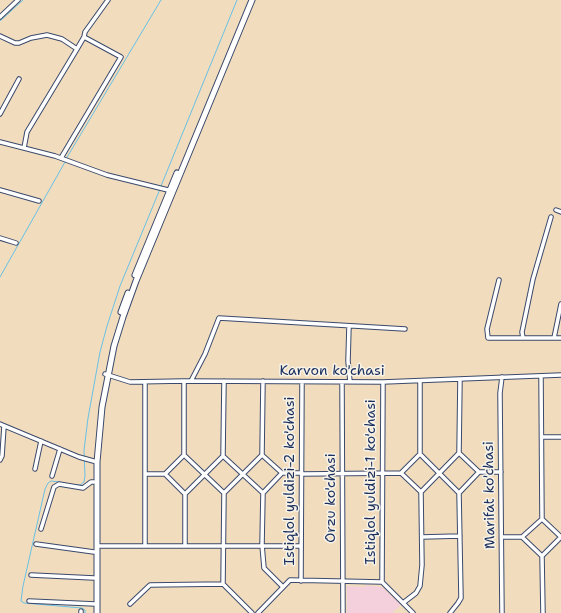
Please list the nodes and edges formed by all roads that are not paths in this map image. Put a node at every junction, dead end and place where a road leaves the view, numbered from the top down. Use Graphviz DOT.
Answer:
graph roads {
  1 [pos="18,0"];
  2 [pos="108,0"];
  3 [pos="249,0"];
  4 [pos="252,0"];
  5 [pos="0,16"];
  6 [pos="0,36"];
  7 [pos="84,37"];
  8 [pos="78,49"];
  9 [pos="20,79"];
  10 [pos="0,114"];
  11 [pos="0,142"];
  12 [pos="24,148"];
  13 [pos="62,158"];
  14 [pos="0,190"];
  15 [pos="172,191"];
  16 [pos="39,201"];
  17 [pos="556,210"];
  18 [pos="561,212"];
  19 [pos="551,217"];
  20 [pos="0,238"];
  21 [pos="16,243"];
  22 [pos="499,280"];
  23 [pos="561,304"];
  24 [pos="349,326"];
  25 [pos="405,329"];
  26 [pos="523,338"];
  27 [pos="554,338"];
  28 [pos="561,338"];
  29 [pos="106,375"];
  30 [pos="541,376"];
  31 [pos="561,376"];
  32 [pos="502,377"];
  33 [pos="460,379"];
  34 [pos="184,381"];
  35 [pos="191,381"];
  36 [pos="224,381"];
  37 [pos="263,381"];
  38 [pos="420,381"];
  39 [pos="145,382"];
  40 [pos="302,382"];
  41 [pos="342,382"];
  42 [pos="350,382"];
  43 [pos="383,382"];
  44 [pos="2,425"];
  45 [pos="542,437"];
  46 [pos="561,437"];
  47 [pos="41,441"];
  48 [pos="60,449"];
  49 [pos="459,453"];
  50 [pos="420,454"];
  51 [pos="184,455"];
  52 [pos="262,455"];
  53 [pos="223,456"];
  54 [pos="0,460"];
  55 [pos="96,462"];
  56 [pos="35,469"];
  57 [pos="479,472"];
  58 [pos="501,472"];
  59 [pos="282,473"];
  60 [pos="302,473"];
  61 [pos="342,473"];
  62 [pos="382,473"];
  63 [pos="401,473"];
  64 [pos="145,474"];
  65 [pos="165,474"];
  66 [pos="204,474"];
  67 [pos="242,474"];
  68 [pos="440,474"];
  69 [pos="52,476"];
  70 [pos="94,482"];
  71 [pos="421,492"];
  72 [pos="224,493"];
  73 [pos="263,493"];
  74 [pos="459,493"];
  75 [pos="185,494"];
  76 [pos="542,519"];
  77 [pos="41,529"];
  78 [pos="460,536"];
  79 [pos="502,536"];
  80 [pos="422,537"];
  81 [pos="522,537"];
  82 [pos="561,537"];
  83 [pos="36,544"];
  84 [pos="145,545"];
  85 [pos="262,545"];
  86 [pos="98,546"];
  87 [pos="185,546"];
  88 [pos="224,546"];
  89 [pos="301,546"];
  90 [pos="94,552"];
  91 [pos="542,556"];
  92 [pos="31,575"];
  93 [pos="94,578"];
  94 [pos="301,581"];
  95 [pos="343,582"];
  96 [pos="382,582"];
  97 [pos="223,584"];
  98 [pos="283,587"];
  99 [pos="29,601"];
  100 [pos="403,603"];
  101 [pos="94,604"];
  102 [pos="130,604"];
  103 [pos="96,613"];
  104 [pos="252,613"];
  105 [pos="258,613"];
  106 [pos="344,613"];
  107 [pos="413,613"];
  108 [pos="450,613"];
  109 [pos="502,613"];
  110 [pos="543,613"];
  1 -- 5 [label="street"];
  2 -- 7 [label="street"];
  3 -- 15 [label="main road"];
  4 -- 15 [label="main road"];
  6 -- 8 [label="street"];
  7 -- 8 [label="street"];
  7 -- 13 [label="street"];
  8 -- 12 [label="street"];
  9 -- 10 [label="street"];
  11 -- 12 [label="street"];
  12 -- 13 [label="street"];
  13 -- 15 [label="street"];
  14 -- 16 [label="street"];
  15 -- 29 [label="main road"];
  17 -- 18 [label="street"];
  19 -- 26 [label="street"];
  20 -- 21 [label="street"];
  22 -- 26 [label="street"];
  23 -- 27 [label="street"];
  24 -- 25 [label="street"];
  24 -- 35 [label="street"];
  24 -- 42 [label="street"];
  26 -- 27 [label="street"];
  27 -- 28 [label="street"];
  29 -- 39 [label="street, Karvon ko'chasi"];
  29 -- 55 [label="main road"];
  30 -- 31 [label="street, Karvon ko'chasi"];
  30 -- 32 [label="street, Karvon ko'chasi"];
  30 -- 45 [label="street"];
  32 -- 33 [label="street, Karvon ko'chasi"];
  32 -- 58 [label="street, Marifat ko'chasi"];
  33 -- 38 [label="street, Karvon ko'chasi"];
  33 -- 49 [label="street"];
  34 -- 35 [label="street, Karvon ko'chasi"];
  34 -- 39 [label="street, Karvon ko'chasi"];
  34 -- 51 [label="street"];
  35 -- 36 [label="street, Karvon ko'chasi"];
  36 -- 37 [label="street, Karvon ko'chasi"];
  36 -- 53 [label="street"];
  37 -- 40 [label="street, Karvon ko'chasi"];
  37 -- 52 [label="street"];
  38 -- 43 [label="street, Karvon ko'chasi"];
  38 -- 50 [label="street"];
  39 -- 64 [label="street"];
  40 -- 41 [label="street, Karvon ko'chasi"];
  40 -- 60 [label="street, Istiqlol yuldizi-2 ko'chasi"];
  41 -- 42 [label="street, Karvon ko'chasi"];
  41 -- 61 [label="street, Orzu ko'chasi"];
  42 -- 43 [label="street, Karvon ko'chasi"];
  43 -- 62 [label="street, Istiqlol yuldizi-1 ko'chasi"];
  44 -- 47 [label="street"];
  44 -- 54 [label="street"];
  45 -- 46 [label="street"];
  45 -- 76 [label="street"];
  47 -- 48 [label="street"];
  47 -- 56 [label="street"];
  48 -- 55 [label="street"];
  48 -- 69 [label="street"];
  49 -- 57 [label="street"];
  49 -- 68 [label="street"];
  50 -- 63 [label="street"];
  50 -- 68 [label="street"];
  51 -- 65 [label="street"];
  51 -- 66 [label="street"];
  52 -- 59 [label="street"];
  52 -- 67 [label="street"];
  53 -- 66 [label="street"];
  53 -- 67 [label="street"];
  55 -- 70 [label="main road"];
  55 -- 86 [label="main road"];
  57 -- 58 [label="street"];
  57 -- 74 [label="street"];
  58 -- 79 [label="street, Marifat ko'chasi"];
  59 -- 60 [label="street"];
  59 -- 73 [label="street"];
  60 -- 61 [label="street"];
  60 -- 89 [label="street, Istiqlol yuldizi-2 ko'chasi"];
  61 -- 62 [label="street"];
  61 -- 95 [label="street, Orzu ko'chasi"];
  62 -- 63 [label="street"];
  62 -- 96 [label="street, Istiqlol yuldizi-1 ko'chasi"];
  63 -- 71 [label="street"];
  64 -- 65 [label="street"];
  64 -- 84 [label="street"];
  65 -- 75 [label="street"];
  66 -- 72 [label="street"];
  66 -- 75 [label="street"];
  67 -- 72 [label="street"];
  67 -- 73 [label="street"];
  68 -- 71 [label="street"];
  68 -- 74 [label="street"];
  70 -- 77 [label="street"];
  70 -- 90 [label="main road"];
  71 -- 80 [label="street"];
  72 -- 88 [label="street"];
  73 -- 85 [label="street"];
  74 -- 78 [label="street"];
  75 -- 87 [label="street"];
  76 -- 81 [label="street"];
  76 -- 82 [label="street"];
  78 -- 80 [label="street"];
  78 -- 108 [label="street"];
  79 -- 81 [label="street"];
  79 -- 109 [label="street, Marifat ko'chasi"];
  80 -- 100 [label="street"];
  81 -- 91 [label="street"];
  82 -- 91 [label="street"];
  83 -- 90 [label="street"];
  84 -- 86 [label="street"];
  84 -- 87 [label="street"];
  85 -- 88 [label="street"];
  85 -- 89 [label="street"];
  85 -- 98 [label="street"];
  86 -- 103 [label="main road"];
  87 -- 88 [label="street"];
  88 -- 97 [label="street"];
  89 -- 94 [label="street, Istiqlol yuldizi-2 ko'chasi"];
  90 -- 93 [label="main road"];
  91 -- 110 [label="street"];
  92 -- 93 [label="street"];
  93 -- 101 [label="main road"];
  94 -- 95 [label="street"];
  94 -- 98 [label="street"];
  95 -- 96 [label="street"];
  95 -- 106 [label="street, Orzu ko'chasi"];
  96 -- 100 [label="street"];
  97 -- 102 [label="street"];
  97 -- 104 [label="street"];
  98 -- 105 [label="street"];
  99 -- 101 [label="street"];
  100 -- 107 [label="street"];
  101 -- 103 [label="main road"];
}
